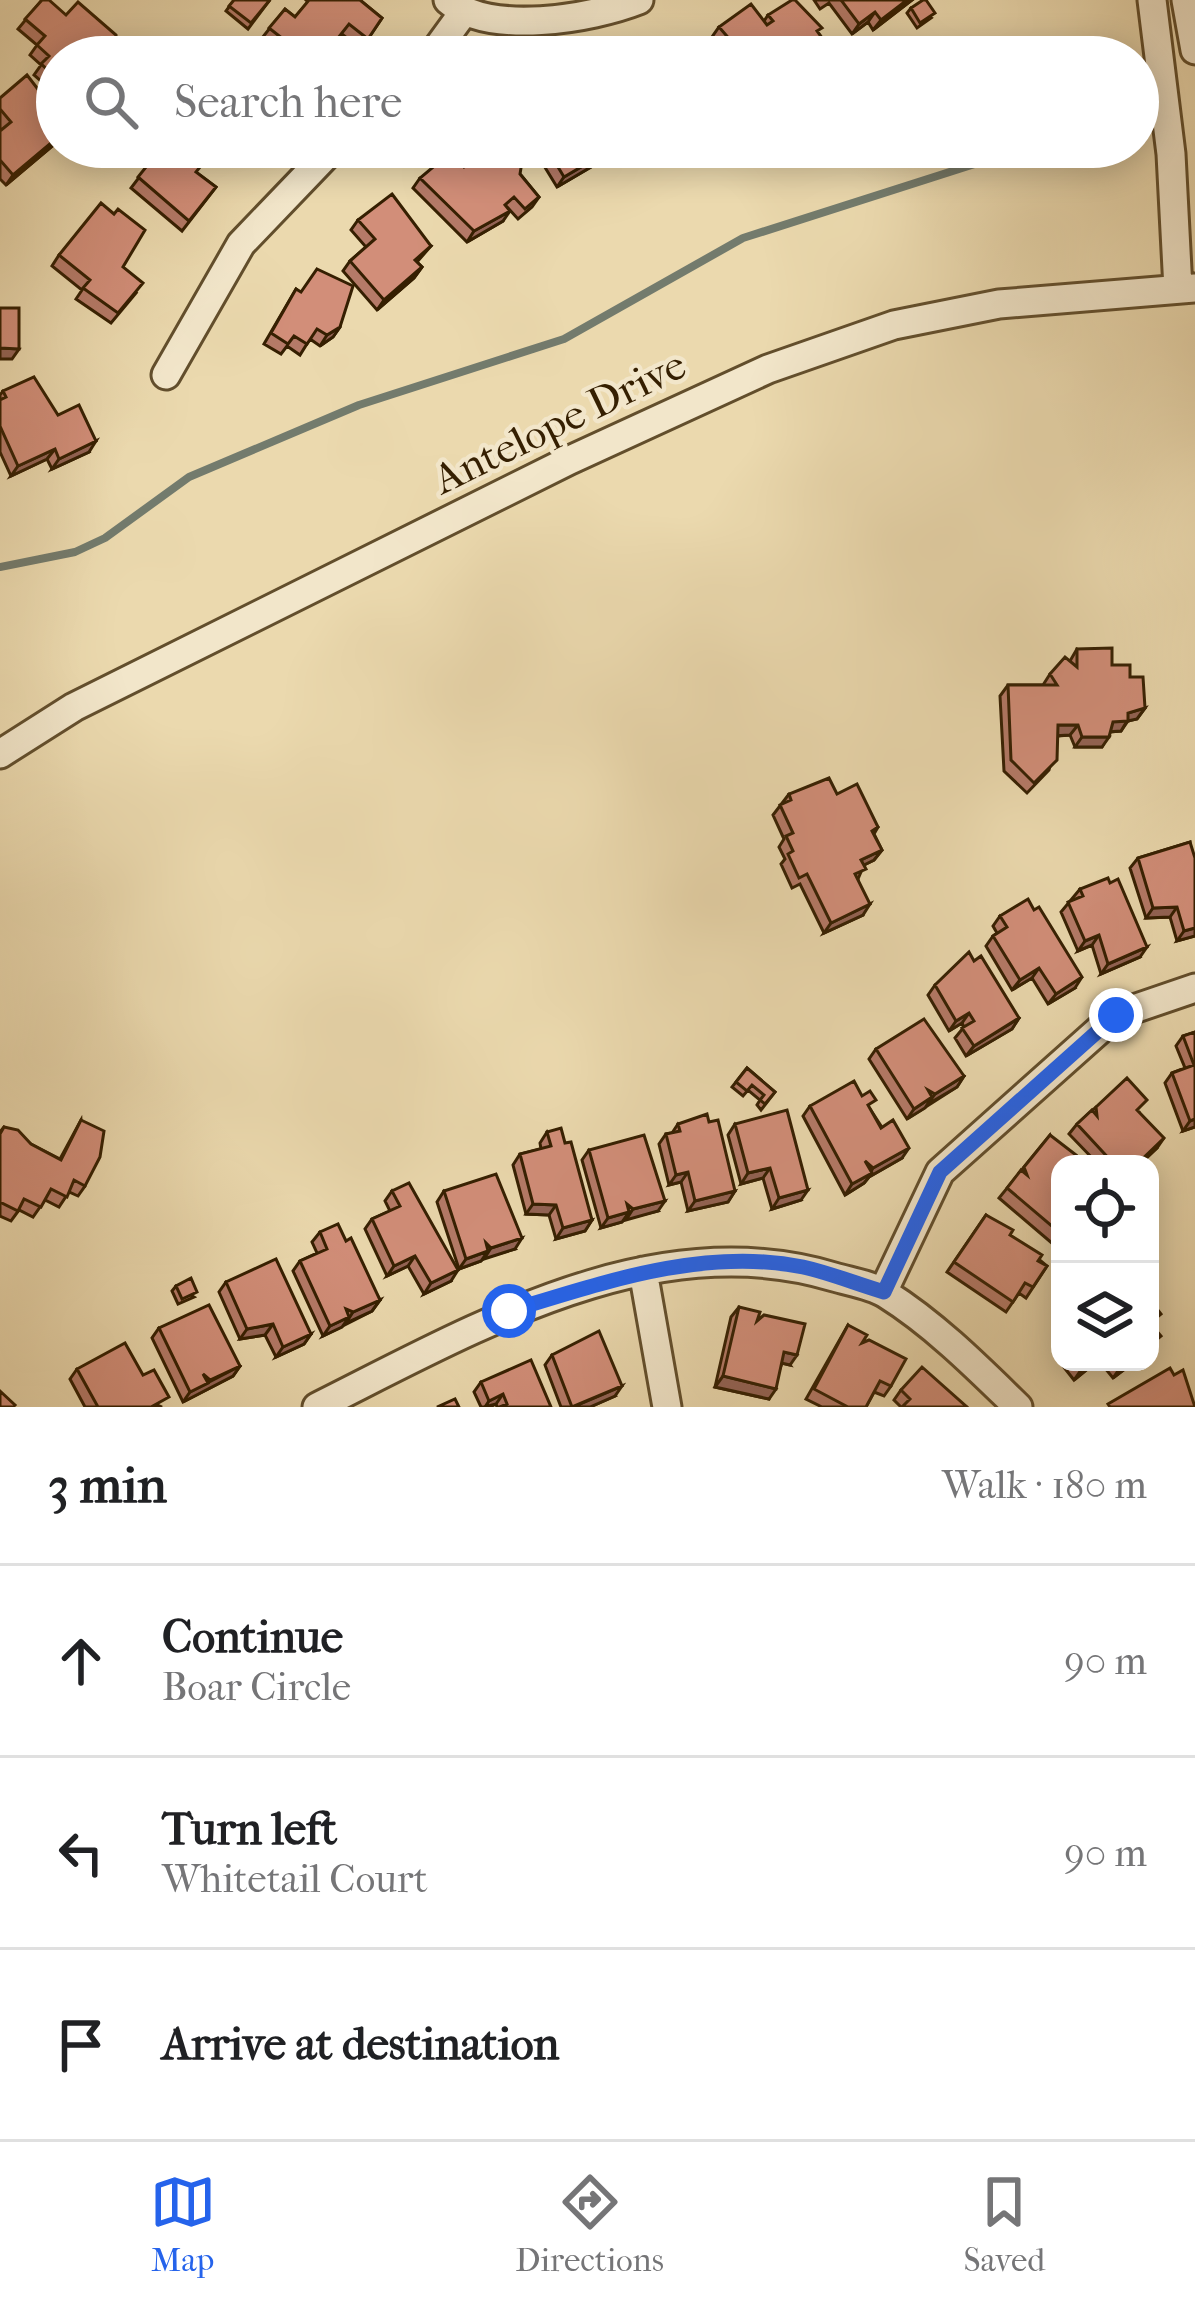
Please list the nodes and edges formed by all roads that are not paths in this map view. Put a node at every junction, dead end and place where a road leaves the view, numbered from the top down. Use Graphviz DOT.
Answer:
graph roads {
  1 [pos="639,0"];
  2 [pos="1152,0"];
  3 [pos="1186,0"];
  4 [pos="456,7"];
  5 [pos="441,36"];
  6 [pos="1156,36"];
  7 [pos="1195,50"];
  8 [pos="1159,57"];
  9 [pos="314,168"];
  10 [pos="1186,289"];
  11 [pos="166,376"];
  12 [pos="0,754"];
  13 [pos="1195,988"];
  14 [pos="643,1271"];
  15 [pos="884,1292"];
  16 [pos="316,1407"];
  17 [pos="667,1407"];
  18 [pos="1018,1407"];
  1 -- 4 [label="street"];
  2 -- 6 [label="street"];
  3 -- 7 [label="street"];
  4 -- 5 [label="street"];
  8 -- 10 [label="street"];
  9 -- 11 [label="street"];
  10 -- 12 [label="street, Antelope Drive"];
  13 -- 15 [label="street"];
  14 -- 15 [label="street"];
  14 -- 16 [label="street"];
  14 -- 17 [label="street"];
  15 -- 18 [label="street"];
}
